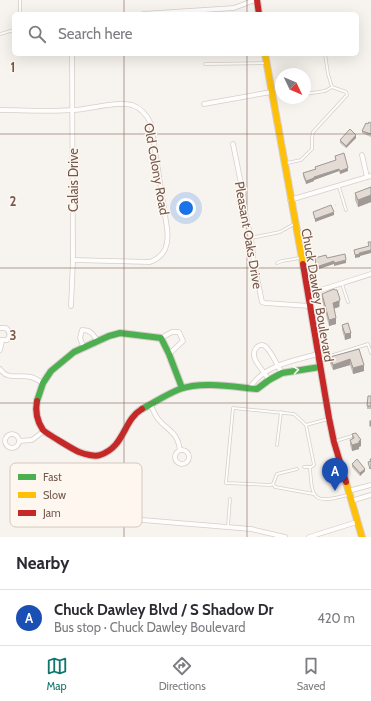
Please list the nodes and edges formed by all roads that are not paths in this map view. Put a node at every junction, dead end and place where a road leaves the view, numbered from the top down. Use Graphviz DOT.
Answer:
graph roads {
  1 [pos="20,0"];
  2 [pos="256,0"];
  3 [pos="20,12"];
  4 [pos="173,12"];
  5 [pos="259,12"];
  6 [pos="12,31"];
  7 [pos="0,34"];
  8 [pos="72,56"];
  9 [pos="265,56"];
  10 [pos="325,56"];
  11 [pos="266,63"];
  12 [pos="205,64"];
  13 [pos="332,87"];
  14 [pos="271,92"];
  15 [pos="311,93"];
  16 [pos="204,104"];
  17 [pos="0,110"];
  18 [pos="73,110"];
  19 [pos="233,144"];
  20 [pos="362,155"];
  21 [pos="284,164"];
  22 [pos="369,176"];
  23 [pos="339,186"];
  24 [pos="290,200"];
  25 [pos="346,210"];
  26 [pos="295,224"];
  27 [pos="251,238"];
  28 [pos="301,258"];
  29 [pos="73,260"];
  30 [pos="277,263"];
  31 [pos="371,274"];
  32 [pos="342,283"];
  33 [pos="308,294"];
  34 [pos="348,302"];
  35 [pos="71,306"];
  36 [pos="310,306"];
  37 [pos="0,328"];
  38 [pos="161,338"];
  39 [pos="1,341"];
  40 [pos="98,342"];
  41 [pos="84,348"];
  42 [pos="0,350"];
  43 [pos="371,353"];
  44 [pos="169,354"];
  45 [pos="318,357"];
  46 [pos="277,366"];
  47 [pos="320,367"];
  48 [pos="0,369"];
  49 [pos="264,373"];
  50 [pos="282,373"];
  51 [pos="269,380"];
  52 [pos="43,383"];
  53 [pos="182,388"];
  54 [pos="249,389"];
  55 [pos="150,404"];
  56 [pos="282,412"];
  57 [pos="329,418"];
  58 [pos="306,425"];
  59 [pos="44,431"];
  60 [pos="358,436"];
  61 [pos="19,441"];
  62 [pos="334,442"];
  63 [pos="277,445"];
  64 [pos="180,450"];
  65 [pos="304,467"];
  66 [pos="310,467"];
  67 [pos="297,469"];
  68 [pos="273,484"];
  69 [pos="370,485"];
  70 [pos="314,494"];
  71 [pos="371,494"];
  72 [pos="350,496"];
  73 [pos="230,499"];
  74 [pos="142,520"];
  75 [pos="357,522"];
  76 [pos="228,527"];
  77 [pos="285,537"];
  78 [pos="309,537"];
  79 [pos="362,537"];
  1 -- 3 [label="lane"];
  2 -- 4 [label="street"];
  2 -- 5 [label="street"];
  6 -- 7 [label="lane"];
  8 -- 18 [label="street, Calais Drive"];
  9 -- 11 [label="street, Chuck Dawley Boulevard"];
  10 -- 13 [label="lane"];
  11 -- 12 [label="lane"];
  11 -- 14 [label="street, Chuck Dawley Boulevard"];
  13 -- 15 [label="lane"];
  13 -- 21 [label="lane"];
  14 -- 16 [label="street"];
  14 -- 21 [label="street, Chuck Dawley Boulevard"];
  17 -- 18 [label="street, Old Colony Road"];
  18 -- 29 [label="street, Calais Drive"];
  18 -- 29 [label="street, Old Colony Road"];
  19 -- 27 [label="street, Pleasant Oaks Drive"];
  20 -- 22 [label="street"];
  21 -- 24 [label="street, Chuck Dawley Boulevard"];
  22 -- 23 [label="street"];
  23 -- 24 [label="street"];
  23 -- 25 [label="lane"];
  24 -- 26 [label="street, Chuck Dawley Boulevard"];
  26 -- 27 [label="lane"];
  26 -- 28 [label="street, Chuck Dawley Boulevard"];
  27 -- 36 [label="street, Pleasant Oaks Drive"];
  28 -- 30 [label="lane"];
  28 -- 33 [label="street, Chuck Dawley Boulevard"];
  29 -- 35 [label="street, Calais Drive"];
  31 -- 32 [label="street"];
  32 -- 33 [label="street"];
  32 -- 34 [label="lane"];
  33 -- 36 [label="street, Chuck Dawley Boulevard"];
  36 -- 45 [label="street, Chuck Dawley Boulevard"];
  37 -- 39 [label="street"];
  38 -- 40 [label="street"];
  38 -- 44 [label="street"];
  38 -- 44 [label="street"];
  39 -- 42 [label="street"];
  40 -- 41 [label="street"];
  40 -- 41 [label="street"];
  41 -- 52 [label="street"];
  43 -- 45 [label="lane"];
  44 -- 53 [label="street"];
  45 -- 46 [label="street"];
  45 -- 47 [label="street, Chuck Dawley Boulevard"];
  46 -- 49 [label="street"];
  46 -- 49 [label="street"];
  46 -- 50 [label="street"];
  50 -- 47 [label="street, one-way"];
  47 -- 57 [label="street, Chuck Dawley Boulevard"];
  48 -- 52 [label="street"];
  49 -- 51 [label="street"];
  49 -- 54 [label="street"];
  50 -- 51 [label="street"];
  51 -- 54 [label="street"];
  52 -- 59 [label="street"];
  53 -- 54 [label="street"];
  53 -- 55 [label="street"];
  55 -- 59 [label="street"];
  55 -- 64 [label="street"];
  56 -- 58 [label="lane"];
  56 -- 63 [label="lane"];
  56 -- 68 [label="lane"];
  57 -- 58 [label="lane"];
  57 -- 62 [label="street, Chuck Dawley Boulevard"];
  58 -- 66 [label="lane"];
  59 -- 61 [label="street"];
  60 -- 62 [label="lane"];
  62 -- 72 [label="street, Chuck Dawley Boulevard"];
  65 -- 66 [label="lane"];
  66 -- 70 [label="lane"];
  67 -- 68 [label="lane"];
  68 -- 70 [label="lane"];
  69 -- 71 [label="street"];
  69 -- 72 [label="street"];
  70 -- 72 [label="lane"];
  71 -- 72 [label="street"];
  72 -- 75 [label="street, Chuck Dawley Boulevard"];
  73 -- 76 [label="lane"];
  74 -- 76 [label="street"];
  75 -- 78 [label="street"];
  75 -- 79 [label="street, Chuck Dawley Boulevard"];
  76 -- 77 [label="street"];
}
